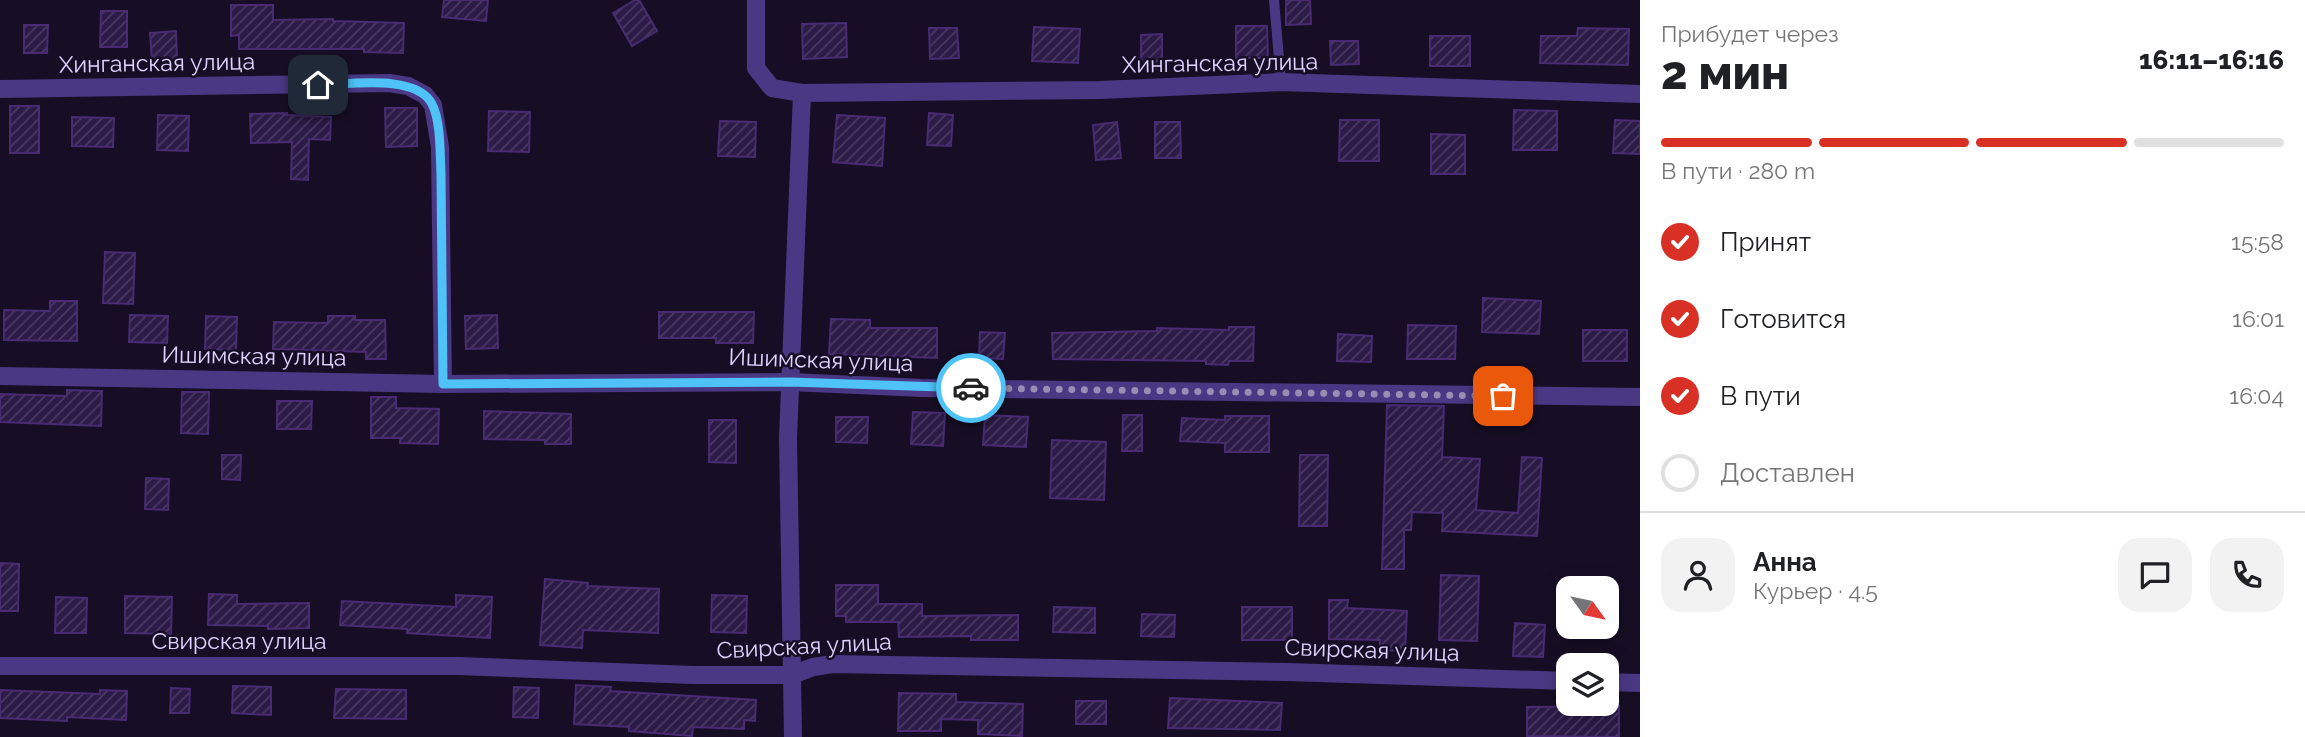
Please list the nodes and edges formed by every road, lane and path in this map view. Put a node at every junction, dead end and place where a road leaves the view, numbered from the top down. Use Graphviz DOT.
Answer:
graph roads {
  1 [pos="756,0"];
  2 [pos="1274,0"];
  3 [pos="1281,82"];
  4 [pos="0,89"];
  5 [pos="802,93"];
  6 [pos="1640,93"];
  7 [pos="0,376"];
  8 [pos="790,382"];
  9 [pos="443,384"];
  10 [pos="1640,397"];
  11 [pos="0,666"];
  12 [pos="792,675"];
  13 [pos="1556,681"];
  14 [pos="1619,682"];
  15 [pos="1640,683"];
  16 [pos="793,737"];
  1 -- 5 [label="street, Хинганская улица"];
  2 -- 3 [label="lane"];
  3 -- 5 [label="street, Хинганская улица"];
  3 -- 6 [label="street, Хинганская улица"];
  4 -- 9 [label="street, Хинганская улица"];
  5 -- 8 [label="street"];
  7 -- 9 [label="street, Ишимская улица"];
  8 -- 9 [label="street, Ишимская улица"];
  8 -- 10 [label="street, Ишимская улица"];
  8 -- 12 [label="street"];
  11 -- 12 [label="street, Свирская улица"];
  12 -- 13 [label="street, Свирская улица"];
  12 -- 16 [label="street"];
  14 -- 15 [label="street"];
}
